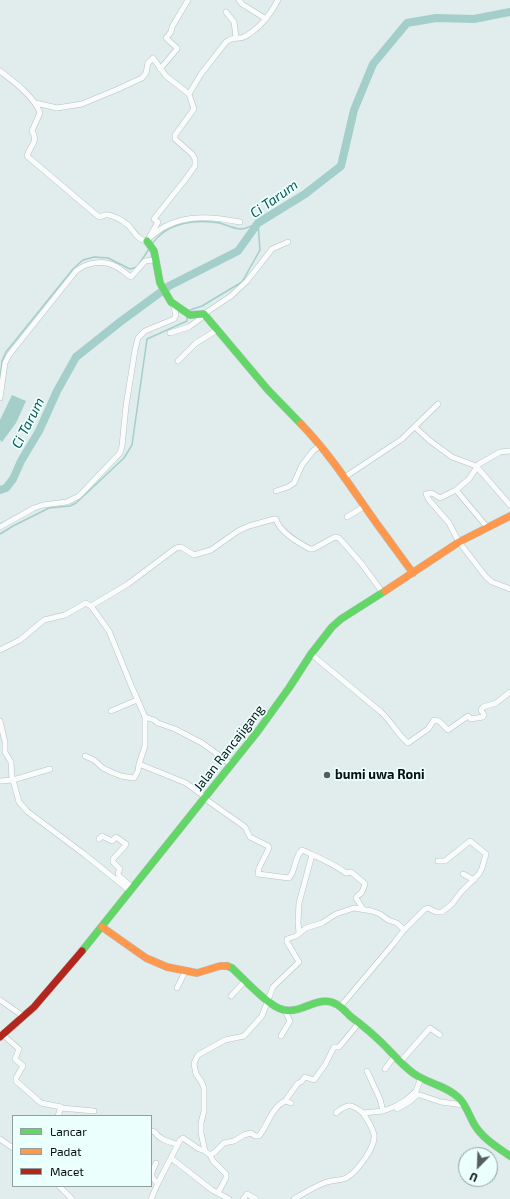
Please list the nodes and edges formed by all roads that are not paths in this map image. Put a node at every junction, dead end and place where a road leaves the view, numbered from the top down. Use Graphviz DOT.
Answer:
graph roads {
  1 [pos="188,0"];
  2 [pos="239,0"];
  3 [pos="278,0"];
  4 [pos="226,12"];
  5 [pos="266,19"];
  6 [pos="236,37"];
  7 [pos="160,69"];
  8 [pos="0,71"];
  9 [pos="189,94"];
  10 [pos="36,103"];
  11 [pos="240,222"];
  12 [pos="148,240"];
  13 [pos="288,242"];
  14 [pos="155,260"];
  15 [pos="171,301"];
  16 [pos="205,315"];
  17 [pos="217,330"];
  18 [pos="170,333"];
  19 [pos="178,361"];
  20 [pos="0,398"];
  21 [pos="438,404"];
  22 [pos="415,427"];
  23 [pos="321,446"];
  24 [pos="510,451"];
  25 [pos="476,466"];
  26 [pos="345,477"];
  27 [pos="456,490"];
  28 [pos="276,491"];
  29 [pos="510,505"];
  30 [pos="365,506"];
  31 [pos="510,516"];
  32 [pos="347,517"];
  33 [pos="0,527"];
  34 [pos="487,527"];
  35 [pos="459,542"];
  36 [pos="413,573"];
  37 [pos="510,589"];
  38 [pos="382,593"];
  39 [pos="91,606"];
  40 [pos="0,650"];
  41 [pos="311,654"];
  42 [pos="510,692"];
  43 [pos="137,700"];
  44 [pos="111,711"];
  45 [pos="145,716"];
  46 [pos="0,720"];
  47 [pos="85,756"];
  48 [pos="139,764"];
  49 [pos="232,764"];
  50 [pos="50,769"];
  51 [pos="0,780"];
  52 [pos="12,780"];
  53 [pos="205,798"];
  54 [pos="99,839"];
  55 [pos="312,855"];
  56 [pos="438,861"];
  57 [pos="463,874"];
  58 [pos="474,880"];
  59 [pos="132,890"];
  60 [pos="363,909"];
  61 [pos="102,927"];
  62 [pos="404,930"];
  63 [pos="300,933"];
  64 [pos="185,972"];
  65 [pos="246,980"];
  66 [pos="177,988"];
  67 [pos="231,996"];
  68 [pos="267,999"];
  69 [pos="0,1000"];
  70 [pos="340,1007"];
  71 [pos="285,1011"];
  72 [pos="23,1016"];
  73 [pos="359,1023"];
  74 [pos="440,1035"];
  75 [pos="1,1036"];
  76 [pos="281,1036"];
  77 [pos="397,1059"];
  78 [pos="385,1069"];
  79 [pos="368,1071"];
  80 [pos="421,1078"];
  81 [pos="285,1101"];
  82 [pos="291,1103"];
  83 [pos="464,1105"];
  84 [pos="61,1108"];
  85 [pos="397,1109"];
  86 [pos="383,1110"];
  87 [pos="94,1111"];
  88 [pos="336,1113"];
  89 [pos="363,1113"];
  90 [pos="58,1115"];
  91 [pos="152,1131"];
  92 [pos="0,1140"];
  93 [pos="178,1145"];
  94 [pos="12,1146"];
  95 [pos="205,1151"];
  96 [pos="210,1155"];
  97 [pos="510,1156"];
  98 [pos="171,1158"];
  99 [pos="156,1163"];
  100 [pos="158,1183"];
  101 [pos="61,1187"];
  102 [pos="218,1194"];
  103 [pos="72,1199"];
  104 [pos="151,1199"];
  105 [pos="229,1199"];
  106 [pos="243,1199"];
  107 [pos="256,1199"];
  108 [pos="294,1199"];
  1 -- 7 [label="street"];
  2 -- 5 [label="street"];
  3 -- 5 [label="street"];
  4 -- 6 [label="street"];
  5 -- 6 [label="street"];
  6 -- 9 [label="street"];
  7 -- 9 [label="street"];
  7 -- 10 [label="street"];
  8 -- 10 [label="street"];
  9 -- 12 [label="street"];
  10 -- 12 [label="street"];
  11 -- 12 [label="street"];
  12 -- 14 [label="street"];
  13 -- 16 [label="street"];
  14 -- 15 [label="street"];
  14 -- 20 [label="street"];
  15 -- 16 [label="street"];
  15 -- 33 [label="street"];
  16 -- 17 [label="street"];
  16 -- 18 [label="street"];
  17 -- 19 [label="street"];
  17 -- 23 [label="street"];
  21 -- 22 [label="street"];
  22 -- 25 [label="street"];
  22 -- 26 [label="street"];
  23 -- 26 [label="street"];
  23 -- 28 [label="street"];
  24 -- 25 [label="street"];
  25 -- 27 [label="street"];
  25 -- 29 [label="street"];
  26 -- 30 [label="street"];
  27 -- 34 [label="street"];
  27 -- 35 [label="street"];
  30 -- 32 [label="street"];
  30 -- 36 [label="street"];
  31 -- 34 [label="street, Jalan Rancajigang"];
  34 -- 35 [label="street, Jalan Rancajigang"];
  35 -- 36 [label="street, Jalan Rancajigang"];
  35 -- 37 [label="street"];
  36 -- 38 [label="street, Jalan Rancajigang"];
  38 -- 39 [label="street"];
  38 -- 41 [label="street, Jalan Rancajigang"];
  39 -- 40 [label="street"];
  39 -- 43 [label="street"];
  41 -- 42 [label="street"];
  41 -- 49 [label="street, Jalan Rancajigang"];
  43 -- 44 [label="street"];
  43 -- 45 [label="street"];
  45 -- 48 [label="street"];
  45 -- 49 [label="street"];
  46 -- 52 [label="street"];
  47 -- 48 [label="street"];
  48 -- 53 [label="street"];
  49 -- 53 [label="street, Jalan Rancajigang"];
  50 -- 52 [label="street"];
  51 -- 52 [label="street"];
  52 -- 59 [label="street"];
  53 -- 55 [label="street"];
  53 -- 59 [label="street, Jalan Rancajigang"];
  54 -- 59 [label="street"];
  55 -- 60 [label="street"];
  55 -- 63 [label="street"];
  56 -- 58 [label="street"];
  57 -- 58 [label="street"];
  58 -- 62 [label="street"];
  59 -- 61 [label="street, Jalan Rancajigang"];
  60 -- 62 [label="street"];
  60 -- 63 [label="street"];
  61 -- 64 [label="street"];
  61 -- 72 [label="street, Jalan Rancajigang"];
  62 -- 70 [label="street"];
  63 -- 68 [label="street"];
  64 -- 65 [label="street"];
  64 -- 66 [label="street"];
  65 -- 67 [label="street"];
  65 -- 68 [label="street"];
  68 -- 71 [label="street"];
  68 -- 95 [label="street"];
  69 -- 72 [label="street"];
  70 -- 71 [label="street"];
  70 -- 73 [label="street"];
  71 -- 76 [label="street"];
  72 -- 75 [label="street, Jalan Rancajigang"];
  73 -- 77 [label="street"];
  73 -- 81 [label="street"];
  74 -- 77 [label="street"];
  75 -- 84 [label="street"];
  77 -- 78 [label="street"];
  77 -- 80 [label="street"];
  79 -- 86 [label="street"];
  80 -- 83 [label="street"];
  80 -- 86 [label="street"];
  81 -- 82 [label="street"];
  81 -- 96 [label="street"];
  83 -- 85 [label="street"];
  83 -- 97 [label="street"];
  84 -- 87 [label="street"];
  84 -- 90 [label="street"];
  86 -- 89 [label="street"];
  88 -- 89 [label="street"];
  89 -- 108 [label="street"];
  91 -- 93 [label="street"];
  92 -- 94 [label="street"];
  93 -- 95 [label="street"];
  93 -- 98 [label="street"];
  95 -- 96 [label="street"];
  96 -- 102 [label="street"];
  98 -- 100 [label="street"];
  98 -- 102 [label="street"];
  99 -- 100 [label="street"];
  100 -- 104 [label="street"];
  101 -- 103 [label="street"];
  102 -- 105 [label="street"];
  106 -- 107 [label="street"];
}
